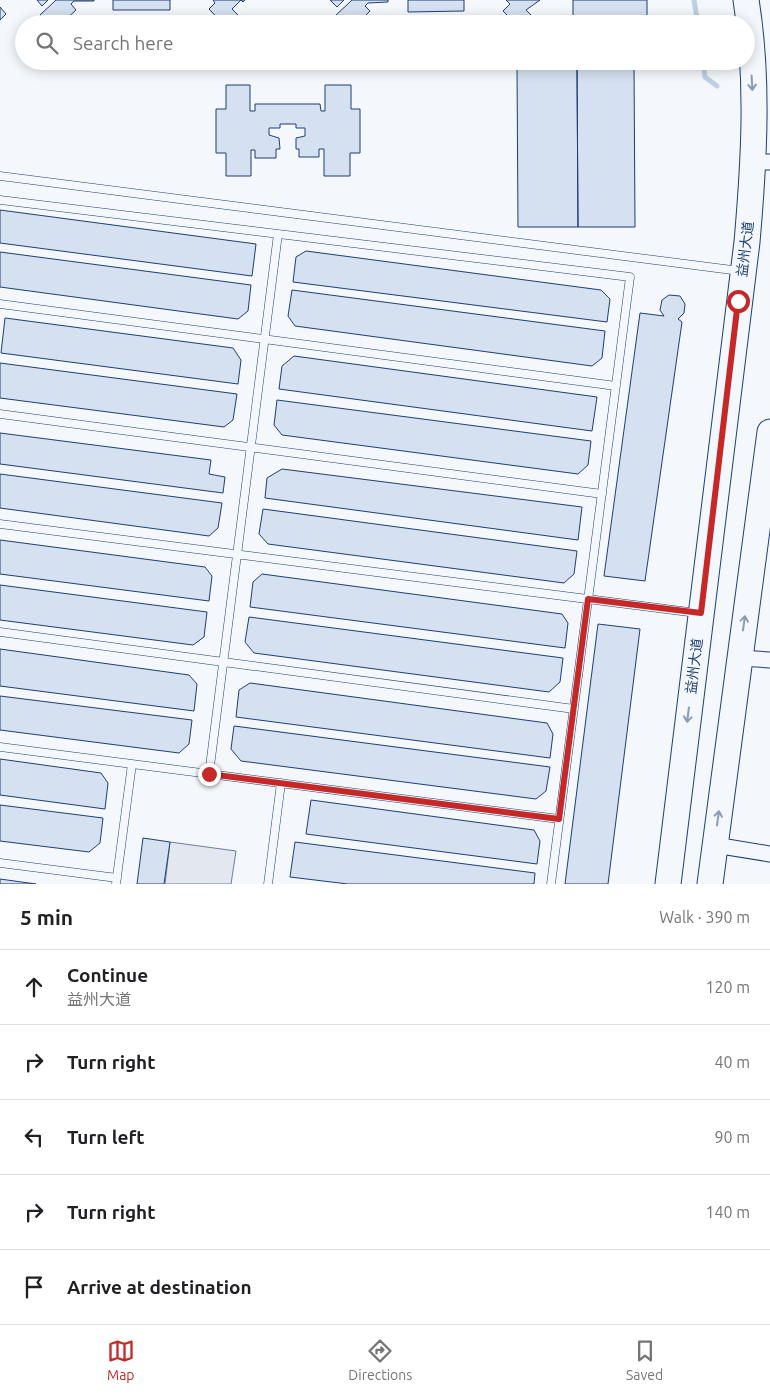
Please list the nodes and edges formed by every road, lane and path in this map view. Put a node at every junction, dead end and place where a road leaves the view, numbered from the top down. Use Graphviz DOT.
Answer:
graph roads {
  1 [pos="746,0"];
  2 [pos="748,15"];
  3 [pos="752,70"];
  4 [pos="761,162"];
  5 [pos="0,176"];
  6 [pos="0,200"];
  7 [pos="278,234"];
  8 [pos="742,271"];
  9 [pos="0,304"];
  10 [pos="265,339"];
  11 [pos="616,386"];
  12 [pos="0,414"];
  13 [pos="770,432"];
  14 [pos="251,447"];
  15 [pos="602,494"];
  16 [pos="0,524"];
  17 [pos="237,554"];
  18 [pos="588,599"];
  19 [pos="701,613"];
  20 [pos="0,632"];
  21 [pos="740,658"];
  22 [pos="770,660"];
  23 [pos="223,662"];
  24 [pos="574,709"];
  25 [pos="0,747"];
  26 [pos="132,764"];
  27 [pos="209,774"];
  28 [pos="281,783"];
  29 [pos="559,819"];
  30 [pos="715,845"];
  31 [pos="770,854"];
  32 [pos="0,863"];
  33 [pos="116,881"];
  34 [pos="268,884"];
  35 [pos="551,884"];
  36 [pos="668,884"];
  37 [pos="710,884"];
  1 -- 2 [label="main road, 益州大道, one-way"];
  3 -- 4 [label="main road, 益州大道, one-way"];
  4 -- 8 [label="main road, 益州大道"];
  5 -- 8 [label="lane"];
  6 -- 7 [label="lane"];
  7 -- 10 [label="lane"];
  7 -- 11 [label="lane"];
  8 -- 19 [label="main road, 益州大道"];
  9 -- 10 [label="lane"];
  10 -- 11 [label="lane"];
  10 -- 14 [label="lane"];
  11 -- 15 [label="lane"];
  12 -- 14 [label="lane"];
  21 -- 13 [label="main road, one-way"];
  14 -- 15 [label="lane"];
  14 -- 17 [label="lane"];
  15 -- 18 [label="lane"];
  16 -- 17 [label="lane"];
  17 -- 18 [label="lane"];
  17 -- 23 [label="lane"];
  18 -- 19 [label="lane"];
  18 -- 24 [label="lane"];
  19 -- 36 [label="main road, 益州大道, one-way"];
  20 -- 23 [label="lane"];
  21 -- 22 [label="street"];
  30 -- 21 [label="main road, one-way"];
  23 -- 24 [label="lane"];
  23 -- 27 [label="lane"];
  24 -- 29 [label="lane"];
  25 -- 26 [label="lane"];
  26 -- 27 [label="lane"];
  26 -- 33 [label="lane"];
  27 -- 28 [label="lane"];
  28 -- 29 [label="lane"];
  28 -- 34 [label="lane"];
  29 -- 35 [label="lane"];
  30 -- 31 [label="street"];
  30 -- 37 [label="main road"];
  32 -- 33 [label="lane"];
}
